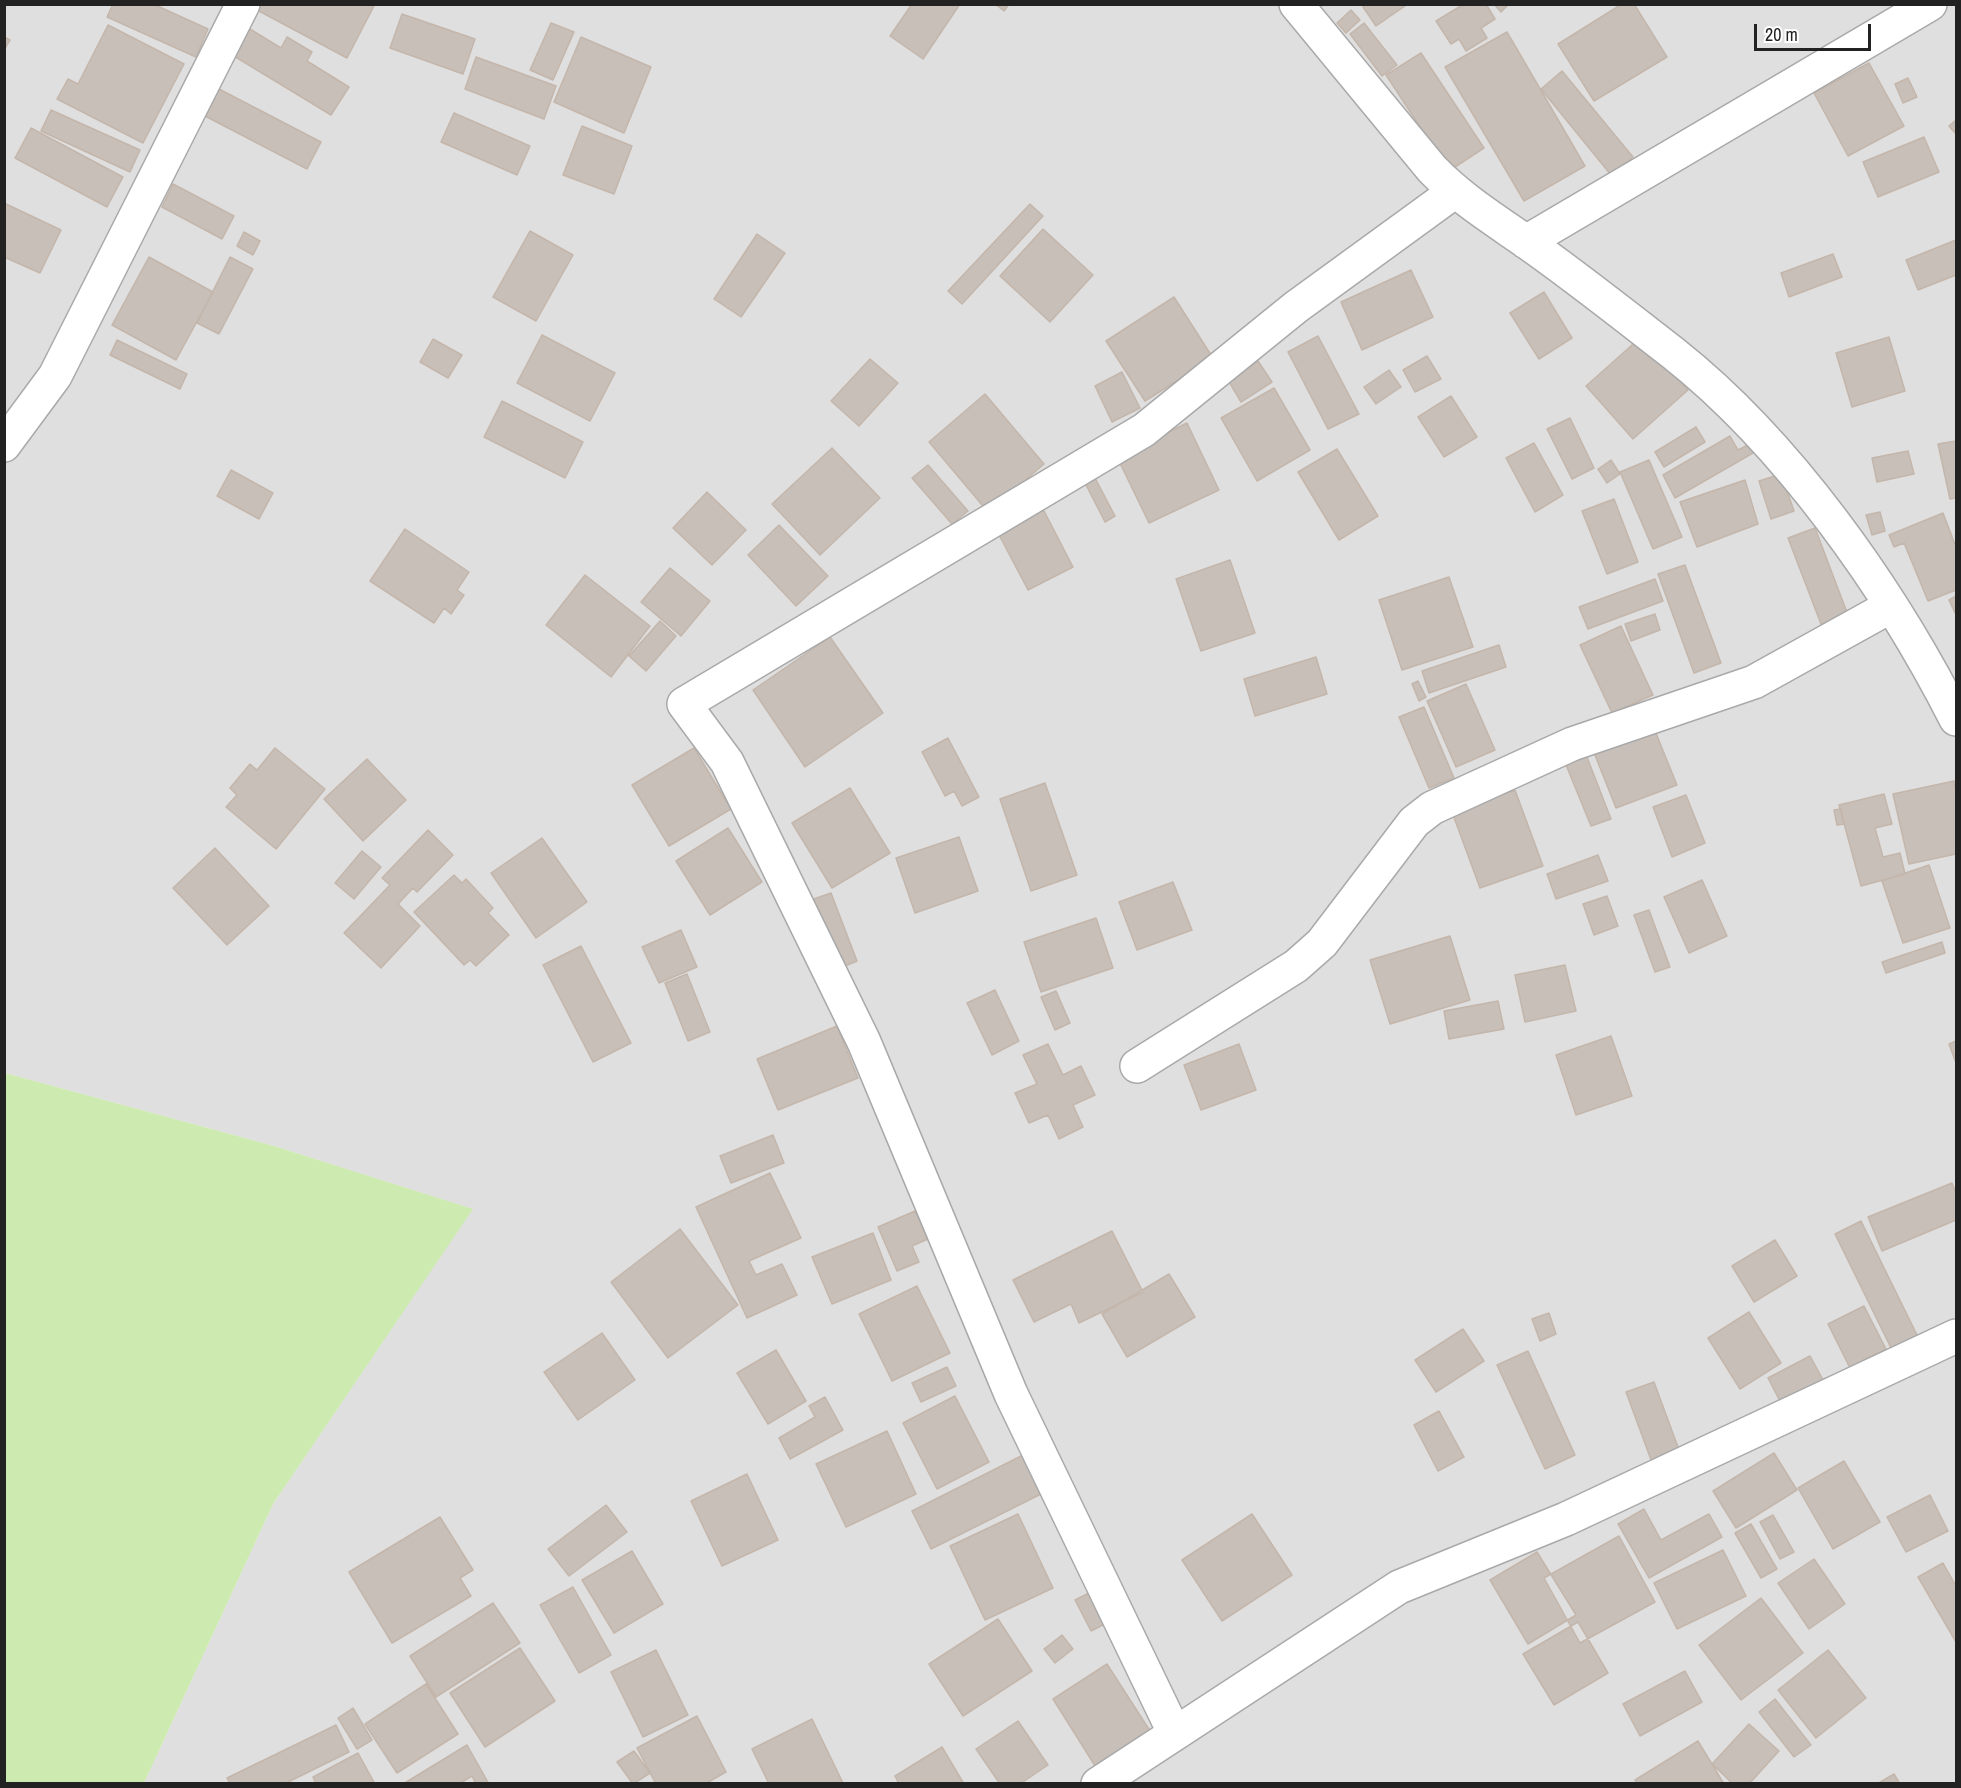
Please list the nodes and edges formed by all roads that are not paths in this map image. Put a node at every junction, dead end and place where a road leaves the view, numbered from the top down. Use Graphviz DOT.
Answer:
graph roads {
  1 [pos="243,4"];
  2 [pos="1296,4"];
  3 [pos="1930,4"];
  4 [pos="1454,192"];
  5 [pos="1526,242"];
  6 [pos="4,446"];
  7 [pos="1891,606"];
  8 [pos="1956,719"];
  9 [pos="1137,1066"];
  10 [pos="1956,1336"];
  11 [pos="1174,1732"];
  12 [pos="1098,1784"];
  1 -- 6 [label="street"];
  2 -- 4 [label="street"];
  3 -- 5 [label="street"];
  4 -- 5 [label="street"];
  4 -- 11 [label="street"];
  5 -- 7 [label="street"];
  7 -- 8 [label="street"];
  7 -- 9 [label="street"];
  10 -- 11 [label="street"];
  11 -- 12 [label="street"];
}
